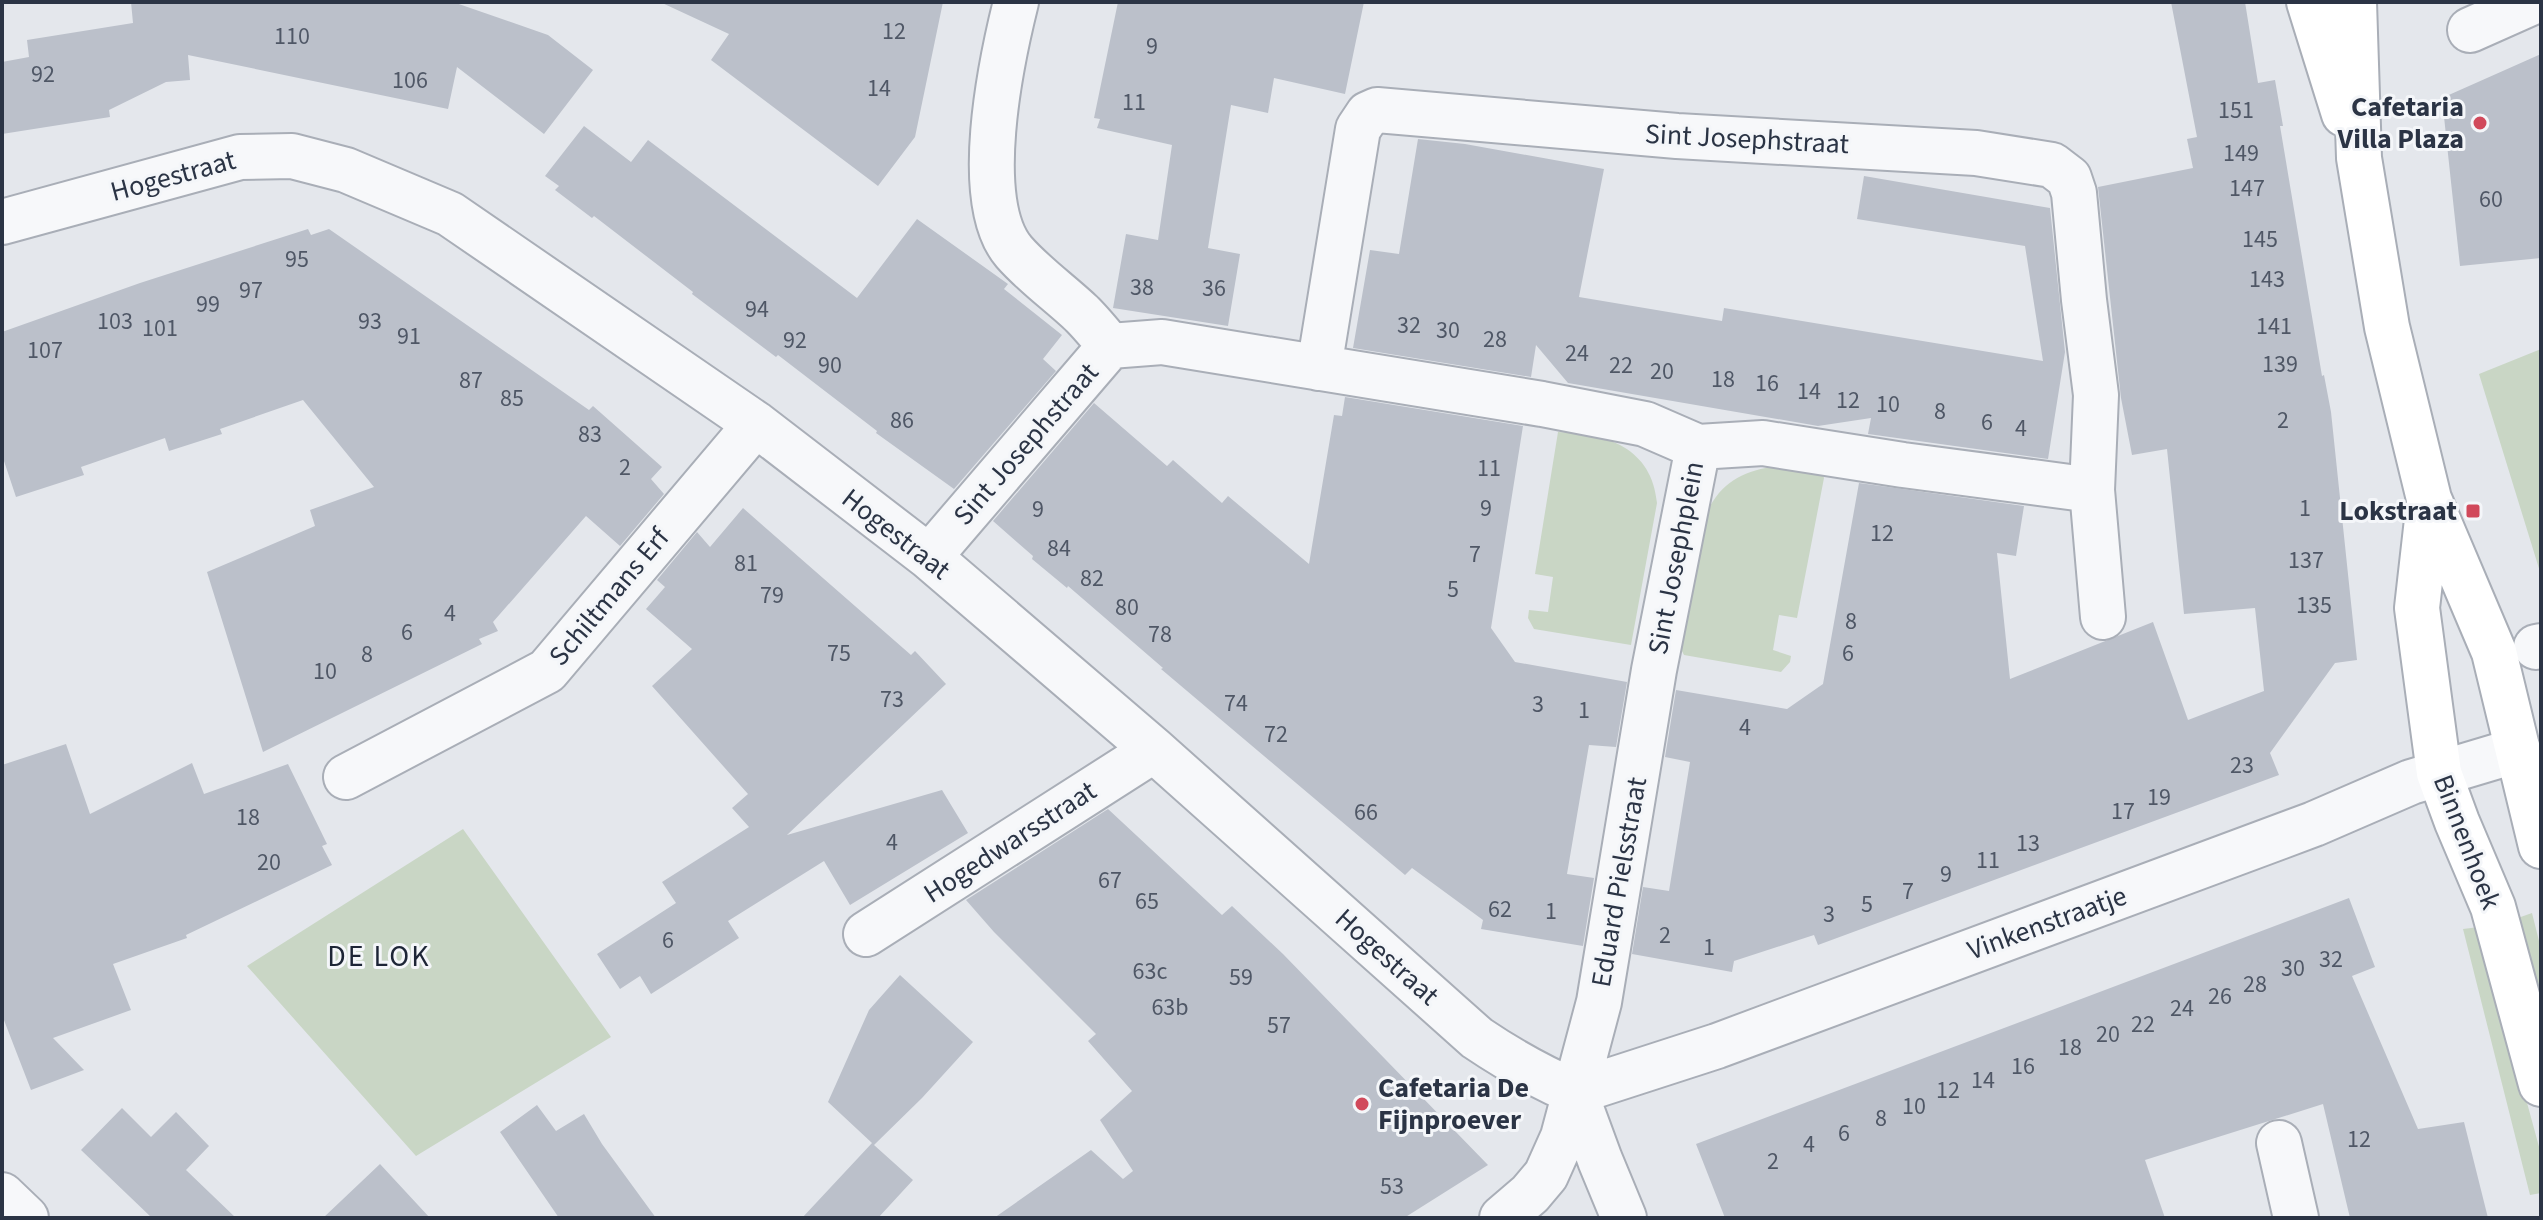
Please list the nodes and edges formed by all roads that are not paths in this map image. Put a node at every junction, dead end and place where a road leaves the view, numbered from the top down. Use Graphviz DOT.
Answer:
graph roads {
  1 [pos="1016,2"];
  2 [pos="2309,2"];
  3 [pos="2354,2"];
  4 [pos="2533,2"];
  5 [pos="2470,30"];
  6 [pos="2359,158"];
  7 [pos="2,222"];
  8 [pos="1110,346"];
  9 [pos="1319,368"];
  10 [pos="756,424"];
  11 [pos="1698,447"];
  12 [pos="2092,490"];
  13 [pos="2429,499"];
  14 [pos="929,557"];
  15 [pos="2103,617"];
  16 [pos="1654,670"];
  17 [pos="1154,750"];
  18 [pos="2518,750"];
  19 [pos="2439,773"];
  20 [pos="346,777"];
  21 [pos="2541,846"];
  22 [pos="866,934"];
  23 [pos="2541,1084"];
  24 [pos="1575,1092"];
  25 [pos="2279,1143"];
  26 [pos="2,1195"];
  27 [pos="26,1218"];
  28 [pos="1502,1218"];
  29 [pos="1624,1218"];
  30 [pos="2296,1218"];
  1 -- 8 [label="street"];
  2 -- 6 [label="main road, Binnenhoek"];
  3 -- 6 [label="main road, Binnenhoek"];
  4 -- 5 [label="street"];
  6 -- 13 [label="main road, Binnenhoek"];
  7 -- 10 [label="street, Hogestraat"];
  8 -- 9 [label="street, Sint Josephstraat"];
  8 -- 14 [label="street, Sint Josephstraat"];
  9 -- 11 [label="street, Sint Josephstraat"];
  9 -- 12 [label="street, Sint Josephstraat"];
  10 -- 14 [label="street, Hogestraat"];
  10 -- 20 [label="street, Schiltmans Erf"];
  11 -- 12 [label="street, Sint Josephstraat"];
  11 -- 16 [label="street, Sint Josephplein"];
  12 -- 15 [label="street, Sint Josephstraat"];
  13 -- 18 [label="main road, Binnenhoek"];
  13 -- 19 [label="main road, Binnenhoek"];
  14 -- 17 [label="street, Hogestraat"];
  16 -- 24 [label="street, Eduard Pielsstraat"];
  17 -- 22 [label="street, Hogedwarsstraat"];
  17 -- 24 [label="street, Hogestraat"];
  18 -- 19 [label="street, Vinkenstraatje"];
  18 -- 21 [label="main road, Binnenhoek"];
  19 -- 23 [label="main road, Binnenhoek"];
  19 -- 24 [label="street, Vinkenstraatje"];
  24 -- 28 [label="street, Eduard Pielsstraat"];
  24 -- 29 [label="street"];
  25 -- 30 [label="street"];
  26 -- 27 [label="street"];
}
